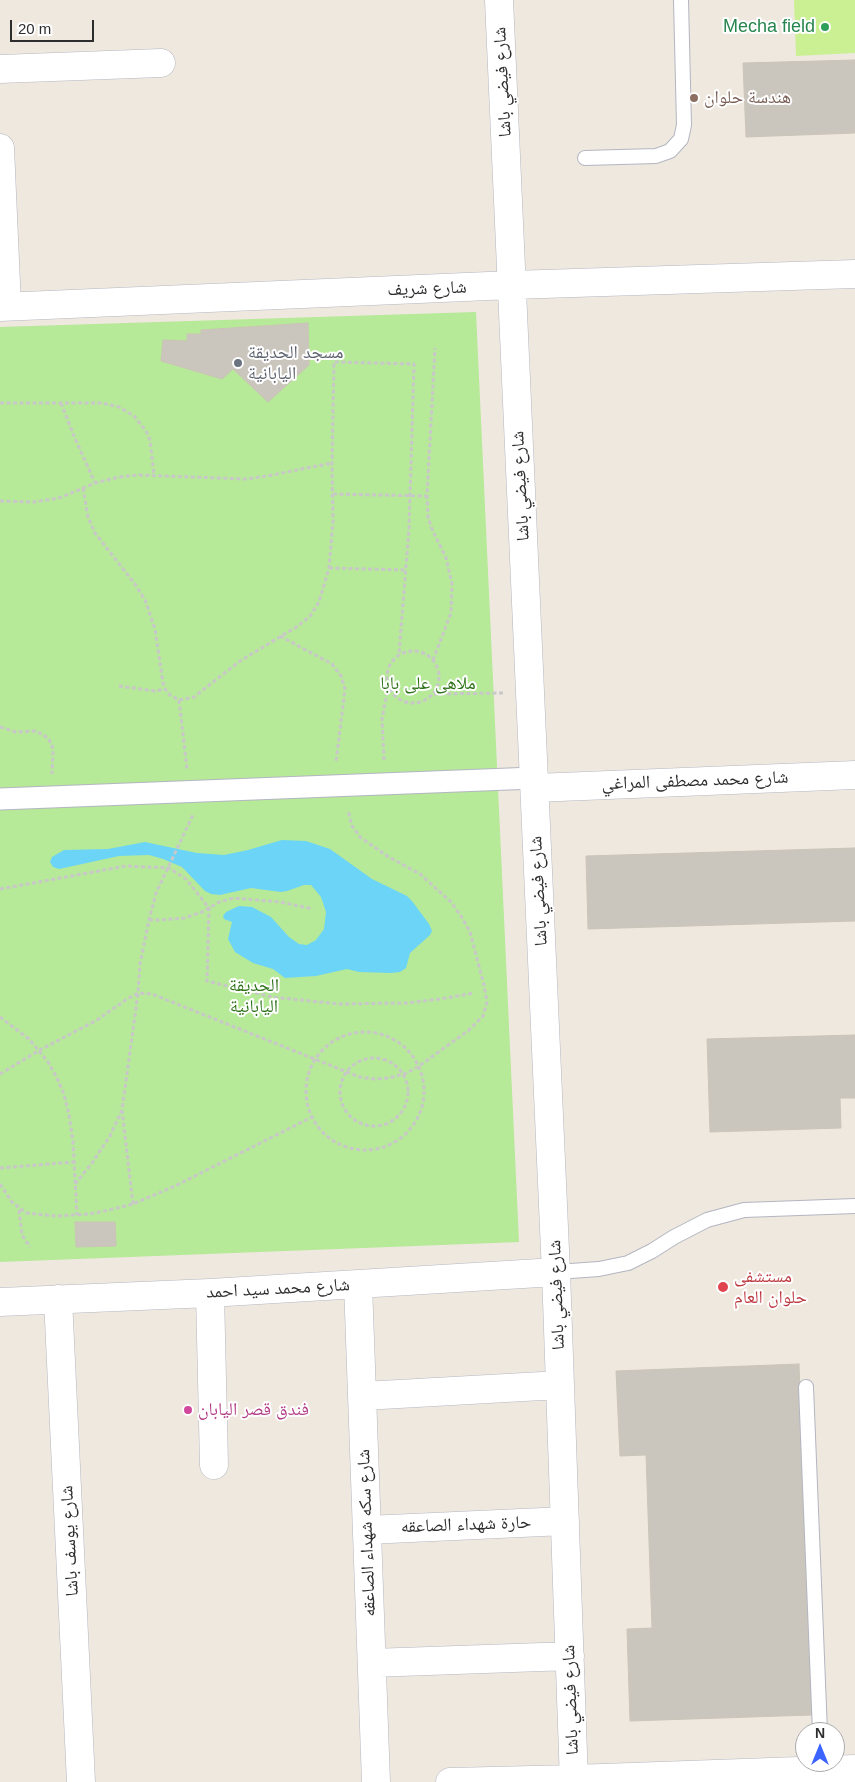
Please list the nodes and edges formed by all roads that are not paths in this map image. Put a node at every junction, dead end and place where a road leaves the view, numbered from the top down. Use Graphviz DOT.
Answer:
graph roads {
  1 [pos="499,0"];
  2 [pos="681,0"];
  3 [pos="161,63"];
  4 [pos="0,69"];
  5 [pos="0,148"];
  6 [pos="585,158"];
  7 [pos="855,274"];
  8 [pos="512,285"];
  9 [pos="4,306"];
  10 [pos="855,775"];
  11 [pos="535,783"];
  12 [pos="0,799"];
  13 [pos="855,1206"];
  14 [pos="556,1272"];
  15 [pos="358,1284"];
  16 [pos="210,1292"];
  17 [pos="58,1300"];
  18 [pos="0,1302"];
  19 [pos="560,1385"];
  20 [pos="806,1387"];
  21 [pos="363,1396"];
  22 [pos="214,1465"];
  23 [pos="565,1521"];
  24 [pos="367,1530"];
  25 [pos="570,1656"];
  26 [pos="372,1663"];
  27 [pos="820,1722"];
  28 [pos="795,1771"];
  29 [pos="768,1777"];
  30 [pos="574,1781"];
  31 [pos="82,1782"];
  32 [pos="376,1782"];
  33 [pos="450,1782"];
  1 -- 8 [label="street, شارع فيضي باشا"];
  2 -- 6 [label="lane"];
  3 -- 4 [label="street"];
  5 -- 9 [label="street"];
  7 -- 8 [label="street, شارع شريف"];
  8 -- 9 [label="street, شارع شريف"];
  8 -- 11 [label="street, شارع فيضي باشا"];
  10 -- 11 [label="street, شارع محمد مصطفى المراغي"];
  11 -- 12 [label="street"];
  11 -- 14 [label="street, شارع فيضي باشا"];
  13 -- 14 [label="lane"];
  14 -- 15 [label="street, شارع محمد سيد احمد"];
  14 -- 19 [label="street, شارع فيضي باشا"];
  15 -- 16 [label="street, شارع محمد سيد احمد"];
  15 -- 21 [label="street, شارع سكه شهداء الصاعقه"];
  16 -- 17 [label="street, شارع محمد سيد احمد"];
  16 -- 22 [label="street"];
  17 -- 18 [label="street, شارع محمد سيد احمد"];
  17 -- 31 [label="street, شارع يوسف باشا"];
  19 -- 21 [label="street"];
  19 -- 23 [label="street, شارع فيضي باشا"];
  20 -- 27 [label="lane"];
  21 -- 24 [label="street, شارع سكه شهداء الصاعقه"];
  23 -- 24 [label="street, حارة شهداء الصاعقه"];
  23 -- 25 [label="street, شارع فيضي باشا"];
  24 -- 26 [label="street, شارع سكه شهداء الصاعقه"];
  25 -- 26 [label="street"];
  25 -- 30 [label="street, شارع فيضي باشا"];
  26 -- 32 [label="street, شارع سكه شهداء الصاعقه"];
  28 -- 29 [label="street"];
  29 -- 30 [label="street"];
  30 -- 33 [label="street"];
}
